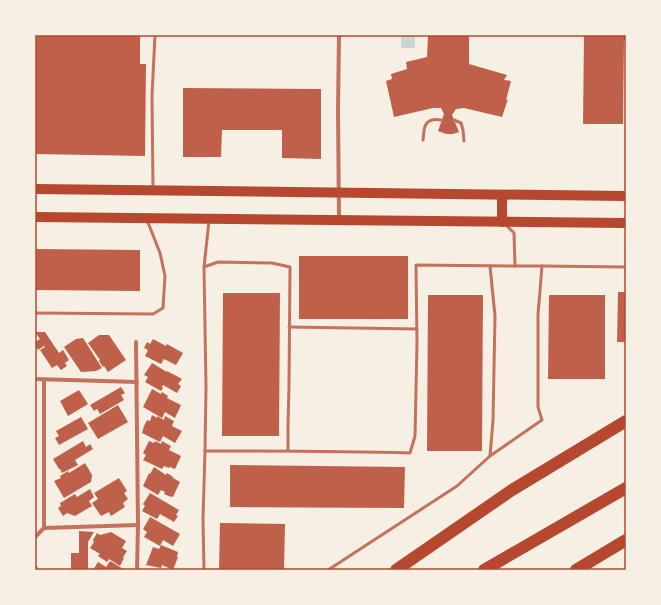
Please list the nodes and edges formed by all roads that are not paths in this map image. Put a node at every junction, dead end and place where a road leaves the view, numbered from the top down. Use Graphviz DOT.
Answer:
graph roads {
  1 [pos="155,35"];
  2 [pos="339,35"];
  3 [pos="442,120"];
  4 [pos="454,120"];
  5 [pos="423,140"];
  6 [pos="464,141"];
  7 [pos="35,189"];
  8 [pos="153,191"];
  9 [pos="339,193"];
  10 [pos="502,194"];
  11 [pos="626,196"];
  12 [pos="35,217"];
  13 [pos="147,218"];
  14 [pos="209,219"];
  15 [pos="339,220"];
  16 [pos="502,222"];
  17 [pos="626,223"];
  18 [pos="490,266"];
  19 [pos="515,266"];
  20 [pos="542,266"];
  21 [pos="204,267"];
  22 [pos="626,267"];
  23 [pos="35,313"];
  24 [pos="290,327"];
  25 [pos="417,329"];
  26 [pos="136,342"];
  27 [pos="35,379"];
  28 [pos="44,380"];
  29 [pos="137,382"];
  30 [pos="626,421"];
  31 [pos="205,450"];
  32 [pos="288,451"];
  33 [pos="490,456"];
  34 [pos="626,488"];
  35 [pos="138,525"];
  36 [pos="44,528"];
  37 [pos="35,537"];
  38 [pos="626,540"];
  39 [pos="35,567"];
  40 [pos="37,570"];
  41 [pos="137,570"];
  42 [pos="204,570"];
  43 [pos="328,570"];
  44 [pos="396,570"];
  45 [pos="484,570"];
  46 [pos="576,570"];
  1 -- 8 [label="lane"];
  2 -- 9 [label="street"];
  3 -- 5 [label="lane"];
  4 -- 6 [label="lane"];
  7 -- 8 [label="main road"];
  8 -- 9 [label="main road"];
  9 -- 10 [label="main road"];
  9 -- 15 [label="street"];
  10 -- 11 [label="main road"];
  10 -- 16 [label="main road"];
  12 -- 13 [label="main road"];
  13 -- 14 [label="main road"];
  13 -- 23 [label="lane"];
  14 -- 15 [label="main road"];
  14 -- 21 [label="lane"];
  15 -- 16 [label="main road"];
  16 -- 17 [label="main road"];
  16 -- 19 [label="lane"];
  18 -- 19 [label="lane"];
  18 -- 25 [label="lane"];
  18 -- 33 [label="lane"];
  19 -- 20 [label="lane"];
  20 -- 22 [label="lane"];
  20 -- 33 [label="lane"];
  21 -- 24 [label="lane"];
  21 -- 31 [label="lane"];
  24 -- 25 [label="lane"];
  24 -- 32 [label="lane"];
  25 -- 32 [label="lane"];
  26 -- 29 [label="street"];
  27 -- 28 [label="street"];
  28 -- 29 [label="street"];
  28 -- 36 [label="street"];
  29 -- 35 [label="street"];
  30 -- 44 [label="highway"];
  31 -- 32 [label="lane"];
  31 -- 42 [label="lane"];
  33 -- 43 [label="lane"];
  34 -- 45 [label="highway"];
  35 -- 36 [label="street"];
  35 -- 41 [label="street"];
  36 -- 37 [label="street"];
  38 -- 46 [label="highway"];
  39 -- 40 [label="street"];
}
